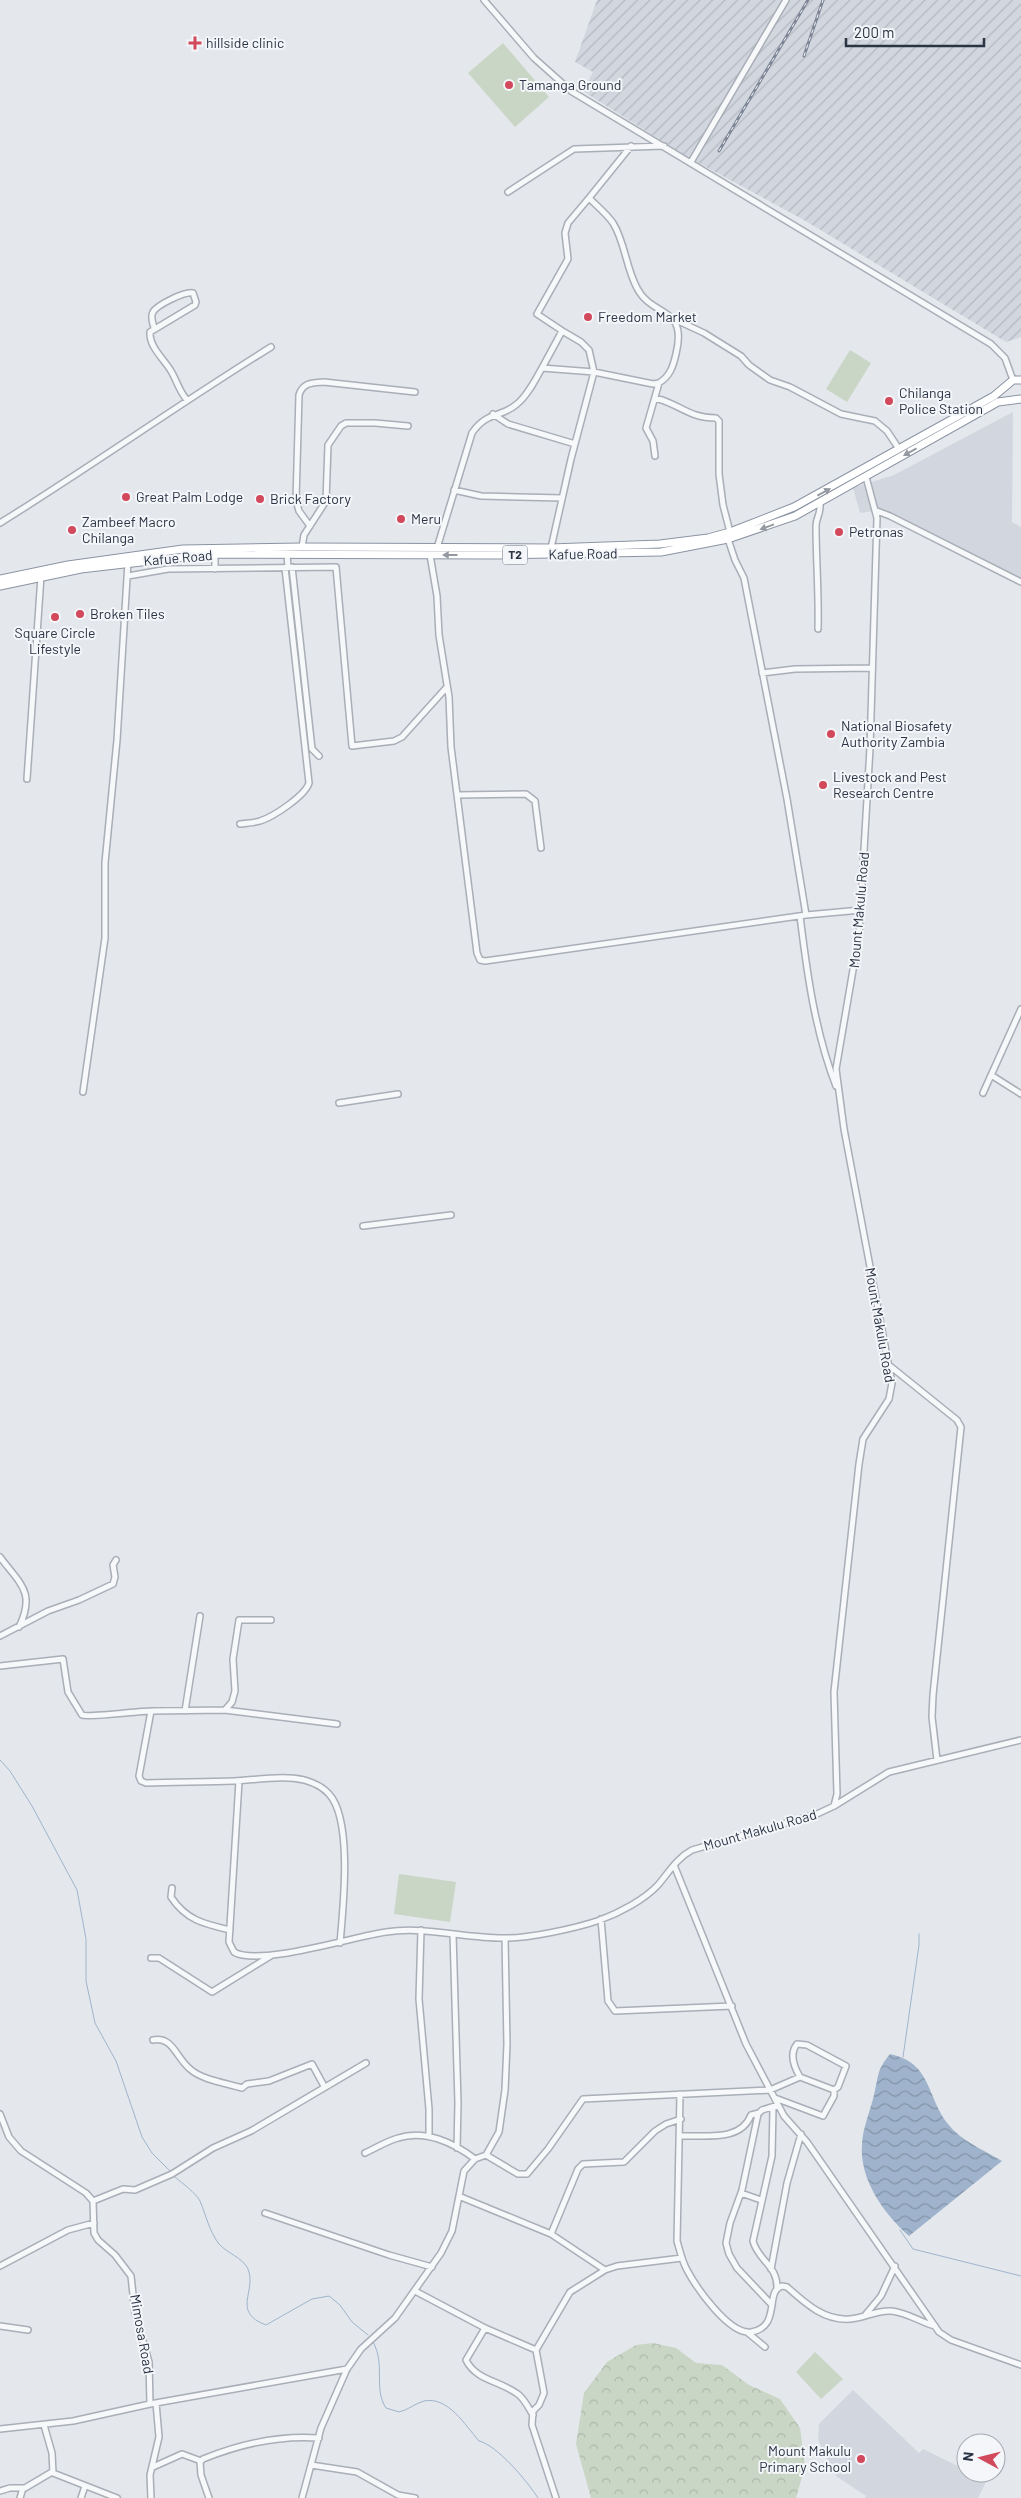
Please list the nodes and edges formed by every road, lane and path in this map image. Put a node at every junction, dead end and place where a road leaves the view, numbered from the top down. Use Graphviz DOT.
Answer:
graph roads {
  1 [pos="484,0"];
  2 [pos="786,0"];
  3 [pos="631,146"];
  4 [pos="664,146"];
  5 [pos="691,162"];
  6 [pos="508,192"];
  7 [pos="589,198"];
  8 [pos="673,319"];
  9 [pos="154,328"];
  10 [pos="564,332"];
  11 [pos="271,348"];
  12 [pos="542,368"];
  13 [pos="594,372"];
  14 [pos="1017,381"];
  15 [pos="659,384"];
  16 [pos="414,392"];
  17 [pos="655,398"];
  18 [pos="1017,399"];
  19 [pos="186,400"];
  20 [pos="493,414"];
  21 [pos="408,426"];
  22 [pos="575,444"];
  23 [pos="899,449"];
  24 [pos="655,456"];
  25 [pos="866,477"];
  26 [pos="454,490"];
  27 [pos="562,498"];
  28 [pos="820,503"];
  29 [pos="877,511"];
  30 [pos="0,523"];
  31 [pos="310,526"];
  32 [pos="729,536"];
  33 [pos="302,547"];
  34 [pos="436,548"];
  35 [pos="551,548"];
  36 [pos="215,554"];
  37 [pos="288,554"];
  38 [pos="430,555"];
  39 [pos="128,562"];
  40 [pos="288,567"];
  41 [pos="215,568"];
  42 [pos="41,576"];
  43 [pos="128,576"];
  44 [pos="0,579"];
  45 [pos="1021,582"];
  46 [pos="0,586"];
  47 [pos="818,629"];
  48 [pos="872,668"];
  49 [pos="762,673"];
  50 [pos="447,687"];
  51 [pos="318,756"];
  52 [pos="27,779"];
  53 [pos="458,796"];
  54 [pos="240,824"];
  55 [pos="541,848"];
  56 [pos="861,910"];
  57 [pos="803,916"];
  58 [pos="1021,1009"];
  59 [pos="991,1076"];
  60 [pos="838,1091"];
  61 [pos="83,1092"];
  62 [pos="983,1093"];
  63 [pos="398,1094"];
  64 [pos="1021,1094"];
  65 [pos="339,1103"];
  66 [pos="451,1215"];
  67 [pos="362,1226"];
  68 [pos="890,1366"];
  69 [pos="0,1557"];
  70 [pos="116,1560"];
  71 [pos="200,1616"];
  72 [pos="271,1620"];
  73 [pos="18,1627"];
  74 [pos="0,1636"];
  75 [pos="0,1666"];
  76 [pos="225,1710"];
  77 [pos="152,1711"];
  78 [pos="185,1711"];
  79 [pos="338,1724"];
  80 [pos="1021,1740"];
  81 [pos="937,1760"];
  82 [pos="239,1781"];
  83 [pos="834,1806"];
  84 [pos="674,1865"];
  85 [pos="172,1888"];
  86 [pos="601,1919"];
  87 [pos="230,1930"];
  88 [pos="421,1930"];
  89 [pos="453,1934"];
  90 [pos="505,1938"];
  91 [pos="340,1943"];
  92 [pos="274,1954"];
  93 [pos="151,1958"];
  94 [pos="732,2006"];
  95 [pos="153,2040"];
  96 [pos="366,2063"];
  97 [pos="800,2077"];
  98 [pos="324,2086"];
  99 [pos="770,2090"];
  100 [pos="834,2090"];
  101 [pos="680,2094"];
  102 [pos="774,2098"];
  103 [pos="776,2106"];
  104 [pos="759,2113"];
  105 [pos="0,2114"];
  106 [pos="681,2119"];
  107 [pos="801,2134"];
  108 [pos="429,2136"];
  109 [pos="680,2136"];
  110 [pos="457,2148"];
  111 [pos="366,2153"];
  112 [pos="486,2155"];
  113 [pos="475,2159"];
  114 [pos="741,2193"];
  115 [pos="461,2197"];
  116 [pos="761,2200"];
  117 [pos="93,2201"];
  118 [pos="265,2213"];
  119 [pos="94,2223"];
  120 [pos="551,2234"];
  121 [pos="682,2258"];
  122 [pos="0,2266"];
  123 [pos="895,2266"];
  124 [pos="432,2267"];
  125 [pos="771,2268"];
  126 [pos="605,2270"];
  127 [pos="777,2281"];
  128 [pos="782,2286"];
  129 [pos="777,2289"];
  130 [pos="415,2291"];
  131 [pos="771,2302"];
  132 [pos="866,2315"];
  133 [pos="0,2326"];
  134 [pos="934,2326"];
  135 [pos="485,2328"];
  136 [pos="28,2330"];
  137 [pos="747,2332"];
  138 [pos="765,2347"];
  139 [pos="536,2350"];
  140 [pos="1021,2365"];
  141 [pos="347,2369"];
  142 [pos="153,2403"];
  143 [pos="533,2416"];
  144 [pos="44,2425"];
  145 [pos="0,2429"];
  146 [pos="318,2438"];
  147 [pos="201,2461"];
  148 [pos="311,2465"];
  149 [pos="153,2468"];
  150 [pos="52,2472"];
  151 [pos="85,2486"];
  152 [pos="23,2488"];
  153 [pos="0,2491"];
  154 [pos="20,2498"];
  155 [pos="82,2498"];
  156 [pos="117,2498"];
  157 [pos="151,2498"];
  158 [pos="209,2498"];
  159 [pos="302,2498"];
  160 [pos="415,2498"];
  161 [pos="556,2498"];
  1 -- 4 [label="street"];
  2 -- 5 [label="street"];
  3 -- 4 [label="street"];
  3 -- 6 [label="street"];
  3 -- 7 [label="street"];
  4 -- 5 [label="street"];
  5 -- 14 [label="street"];
  7 -- 8 [label="street"];
  7 -- 10 [label="street"];
  8 -- 15 [label="street"];
  8 -- 23 [label="street"];
  9 -- 9 [label="street"];
  9 -- 19 [label="street"];
  10 -- 12 [label="street"];
  10 -- 13 [label="street"];
  11 -- 19 [label="street"];
  12 -- 13 [label="street"];
  12 -- 20 [label="street"];
  13 -- 15 [label="street"];
  13 -- 22 [label="street"];
  14 -- 18 [label="highway"];
  14 -- 23 [label="highway, Kafue Road / T2"];
  15 -- 17 [label="street"];
  16 -- 31 [label="street"];
  17 -- 24 [label="street"];
  17 -- 32 [label="street"];
  18 -- 25 [label="highway, Kafue Road / T2, one-way"];
  19 -- 30 [label="street"];
  20 -- 22 [label="street"];
  20 -- 26 [label="street"];
  21 -- 31 [label="street"];
  22 -- 27 [label="street"];
  32 -- 23 [label="highway, Kafue Road / T2, one-way"];
  25 -- 28 [label="highway, Kafue Road / T2"];
  25 -- 29 [label="street, Mount Makulu Road"];
  26 -- 27 [label="street"];
  26 -- 34 [label="street"];
  27 -- 35 [label="street"];
  28 -- 32 [label="highway, Kafue Road / T2, one-way"];
  28 -- 47 [label="street"];
  29 -- 45 [label="street"];
  29 -- 48 [label="street, Mount Makulu Road"];
  31 -- 33 [label="street"];
  32 -- 35 [label="highway, Kafue Road / T2"];
  32 -- 38 [label="highway, Kafue Road / T2, one-way"];
  32 -- 49 [label="street"];
  33 -- 34 [label="highway, Kafue Road / T2"];
  33 -- 44 [label="highway, Kafue Road / T2"];
  34 -- 35 [label="highway, Kafue Road / T2"];
  36 -- 37 [label="highway, Kafue Road / T2"];
  36 -- 39 [label="highway, Kafue Road / T2"];
  36 -- 41 [label="street"];
  37 -- 38 [label="highway, Kafue Road / T2"];
  37 -- 40 [label="street"];
  38 -- 50 [label="street"];
  39 -- 42 [label="highway, Kafue Road / T2"];
  39 -- 43 [label="street"];
  40 -- 41 [label="street"];
  40 -- 50 [label="street"];
  40 -- 51 [label="street"];
  40 -- 54 [label="street"];
  41 -- 43 [label="street"];
  42 -- 46 [label="highway, Kafue Road / T2"];
  42 -- 52 [label="street"];
  43 -- 61 [label="street"];
  48 -- 49 [label="street"];
  48 -- 56 [label="street, Mount Makulu Road"];
  49 -- 57 [label="street"];
  50 -- 53 [label="street"];
  53 -- 55 [label="street"];
  53 -- 57 [label="street"];
  56 -- 57 [label="street"];
  56 -- 60 [label="street, Mount Makulu Road"];
  57 -- 60 [label="street"];
  58 -- 59 [label="street"];
  59 -- 62 [label="street"];
  59 -- 64 [label="street"];
  60 -- 68 [label="street, Mount Makulu Road"];
  63 -- 65 [label="street"];
  66 -- 67 [label="street"];
  68 -- 81 [label="street"];
  68 -- 83 [label="street, Mount Makulu Road"];
  69 -- 73 [label="street"];
  70 -- 73 [label="street"];
  71 -- 78 [label="street"];
  72 -- 76 [label="street"];
  73 -- 74 [label="street"];
  75 -- 77 [label="street"];
  76 -- 78 [label="street"];
  76 -- 79 [label="street"];
  77 -- 78 [label="street"];
  77 -- 82 [label="street"];
  80 -- 81 [label="street"];
  81 -- 83 [label="street"];
  82 -- 87 [label="street"];
  82 -- 91 [label="street"];
  83 -- 84 [label="street, Mount Makulu Road"];
  84 -- 86 [label="street, Mount Makulu Road"];
  84 -- 94 [label="street"];
  85 -- 87 [label="street"];
  86 -- 90 [label="street, Mount Makulu Road"];
  86 -- 94 [label="street"];
  87 -- 92 [label="street, Mount Makulu Road"];
  88 -- 89 [label="street, Mount Makulu Road"];
  88 -- 91 [label="street, Mount Makulu Road"];
  88 -- 108 [label="street"];
  89 -- 90 [label="street, Mount Makulu Road"];
  89 -- 110 [label="street"];
  90 -- 112 [label="street"];
  91 -- 92 [label="street, Mount Makulu Road"];
  92 -- 93 [label="street"];
  94 -- 99 [label="street"];
  95 -- 98 [label="street"];
  96 -- 98 [label="street"];
  97 -- 99 [label="street"];
  97 -- 100 [label="street"];
  97 -- 100 [label="street"];
  98 -- 117 [label="street"];
  99 -- 101 [label="street"];
  99 -- 102 [label="street"];
  100 -- 102 [label="street"];
  101 -- 106 [label="street"];
  101 -- 112 [label="street"];
  102 -- 103 [label="street"];
  103 -- 104 [label="street"];
  103 -- 107 [label="street"];
  103 -- 116 [label="street"];
  104 -- 109 [label="street"];
  104 -- 114 [label="street"];
  105 -- 117 [label="street"];
  106 -- 109 [label="street"];
  106 -- 120 [label="street"];
  107 -- 123 [label="street"];
  107 -- 125 [label="street"];
  108 -- 110 [label="street"];
  108 -- 111 [label="street"];
  109 -- 121 [label="street"];
  110 -- 113 [label="street"];
  112 -- 113 [label="street"];
  113 -- 115 [label="street"];
  114 -- 116 [label="street"];
  114 -- 131 [label="street"];
  115 -- 120 [label="street"];
  115 -- 124 [label="street"];
  116 -- 125 [label="street"];
  117 -- 119 [label="street, Mimosa Road"];
  118 -- 124 [label="street"];
  119 -- 122 [label="street"];
  119 -- 142 [label="street, Mimosa Road"];
  120 -- 126 [label="street"];
  121 -- 126 [label="street"];
  121 -- 137 [label="street"];
  123 -- 132 [label="street"];
  123 -- 134 [label="street"];
  124 -- 130 [label="street"];
  125 -- 127 [label="street"];
  126 -- 139 [label="street"];
  127 -- 128 [label="street"];
  127 -- 129 [label="street"];
  128 -- 129 [label="street"];
  128 -- 132 [label="street"];
  129 -- 131 [label="street"];
  130 -- 135 [label="street"];
  130 -- 141 [label="street"];
  131 -- 137 [label="street"];
  132 -- 134 [label="street"];
  133 -- 136 [label="street"];
  134 -- 140 [label="street"];
  135 -- 139 [label="street"];
  135 -- 143 [label="street"];
  137 -- 138 [label="street"];
  139 -- 143 [label="street"];
  141 -- 142 [label="street"];
  141 -- 146 [label="street"];
  142 -- 144 [label="street"];
  142 -- 149 [label="street, Mimosa Road"];
  143 -- 161 [label="street"];
  144 -- 145 [label="street"];
  144 -- 150 [label="street"];
  146 -- 147 [label="street"];
  146 -- 148 [label="street"];
  147 -- 149 [label="street"];
  147 -- 158 [label="street"];
  148 -- 159 [label="street"];
  148 -- 160 [label="street"];
  149 -- 157 [label="street, Mimosa Road"];
  150 -- 151 [label="street"];
  150 -- 152 [label="street"];
  151 -- 155 [label="street"];
  151 -- 156 [label="street"];
  152 -- 153 [label="street"];
  152 -- 154 [label="street"];
}
